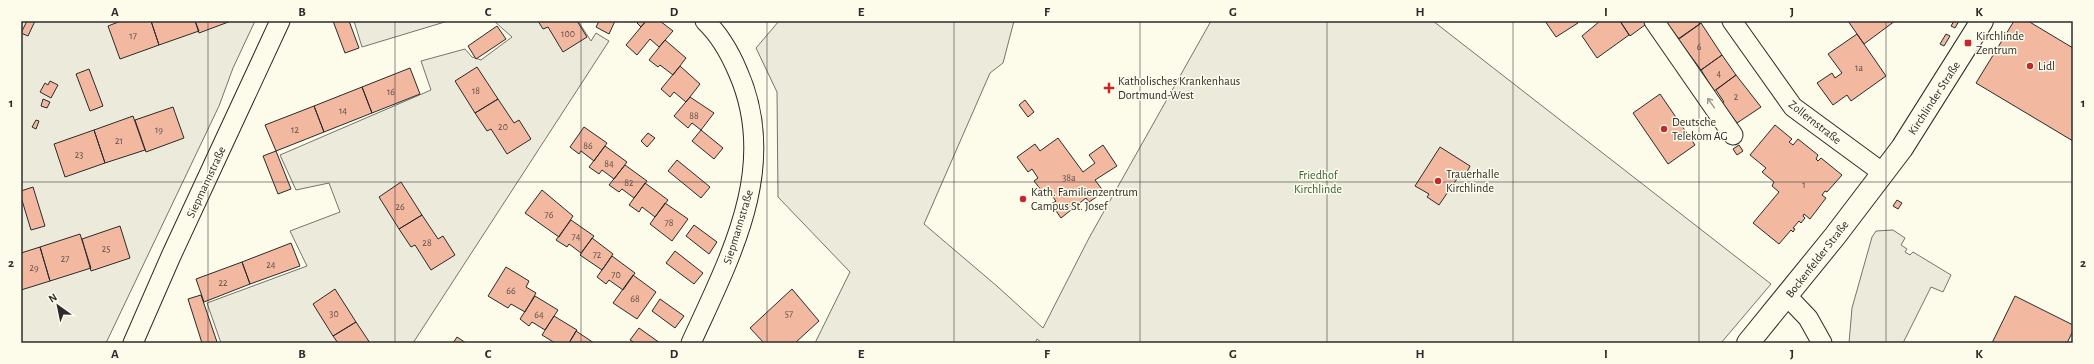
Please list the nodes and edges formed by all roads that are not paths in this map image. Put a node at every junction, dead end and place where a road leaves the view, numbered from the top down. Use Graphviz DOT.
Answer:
graph roads {
  1 [pos="280,21"];
  2 [pos="705,21"];
  3 [pos="1654,21"];
  4 [pos="1732,21"];
  5 [pos="1982,21"];
  6 [pos="1733,136"];
  7 [pos="1883,173"];
  8 [pos="1787,296"];
  9 [pos="133,343"];
  10 [pos="690,343"];
  11 [pos="1748,343"];
  12 [pos="1822,343"];
  1 -- 9 [label="street, Siepmannstraße"];
  2 -- 10 [label="street, Siepmannstraße"];
  6 -- 3 [label="street, one-way"];
  4 -- 7 [label="street, Zollernstraße"];
  5 -- 7 [label="main road, Kirchlinder Straße"];
  7 -- 8 [label="main road, Bockenfelder Straße"];
  8 -- 11 [label="main road, Bockenfelder Straße"];
  8 -- 12 [label="street"];
}
